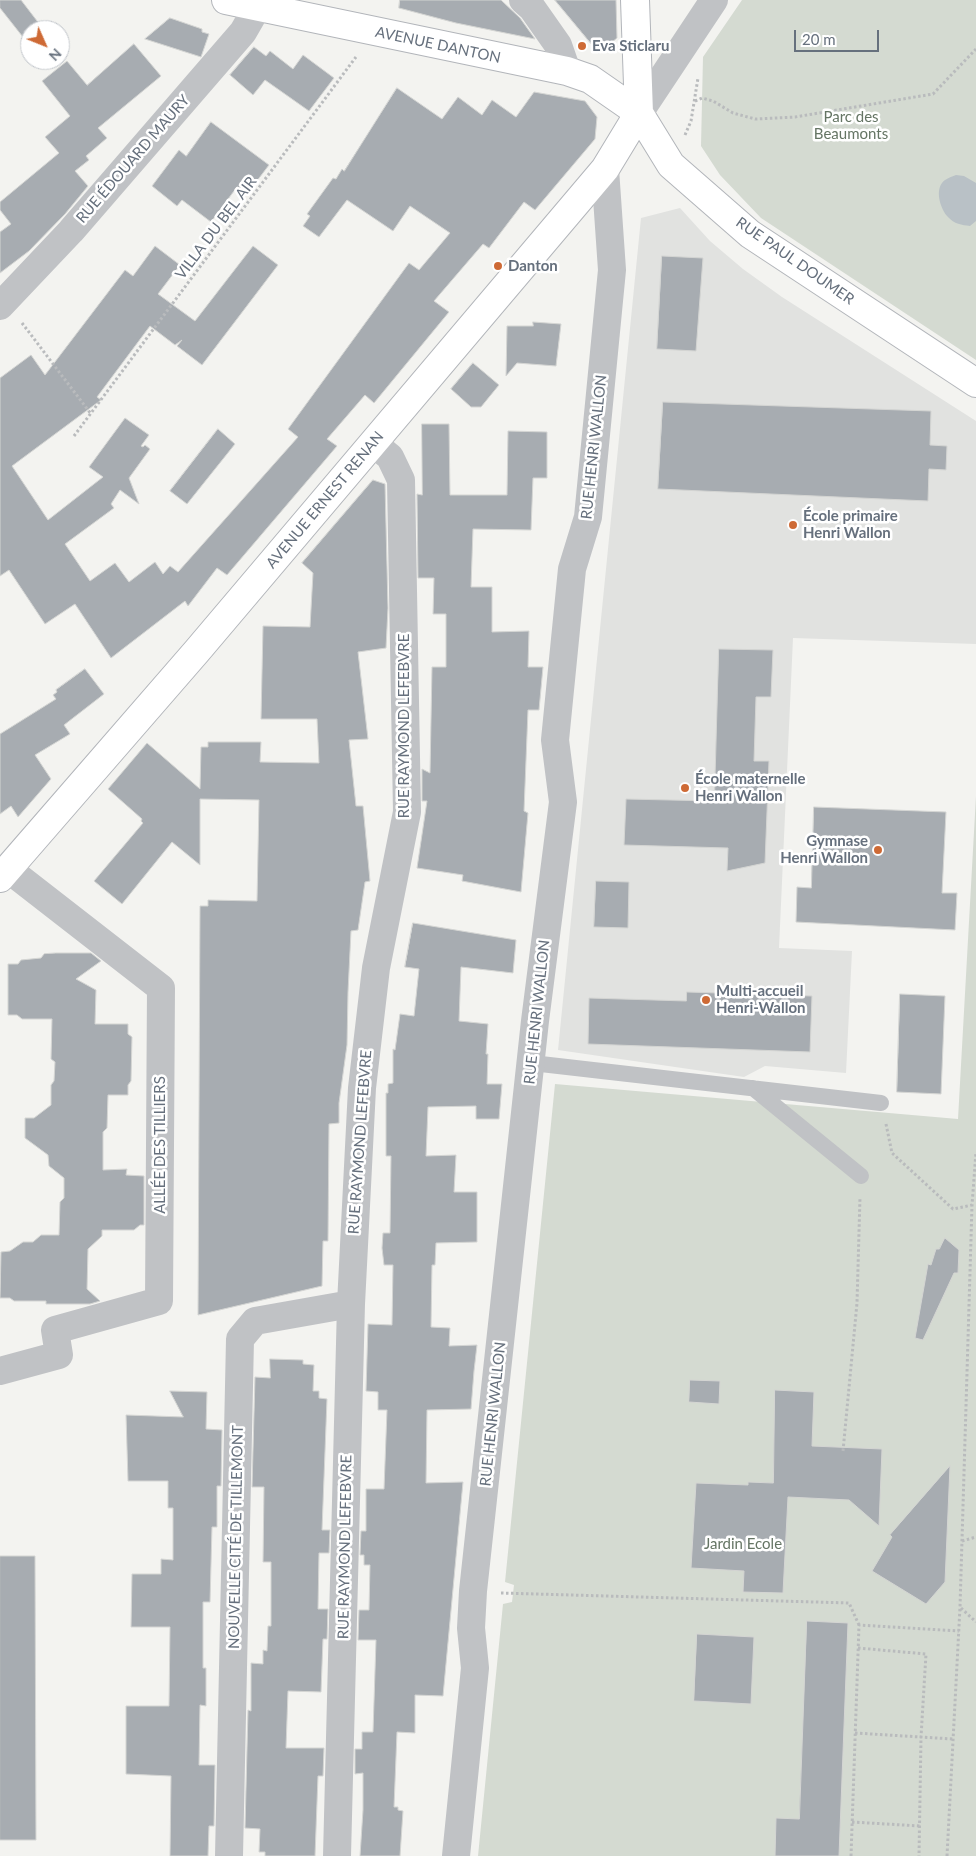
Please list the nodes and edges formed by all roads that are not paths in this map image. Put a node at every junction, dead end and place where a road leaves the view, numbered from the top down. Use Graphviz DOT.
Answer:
graph roads {
  1 [pos="226,0"];
  2 [pos="523,0"];
  3 [pos="635,0"];
  4 [pos="714,0"];
  5 [pos="258,6"];
  6 [pos="567,71"];
  7 [pos="639,114"];
  8 [pos="605,169"];
  9 [pos="2,304"];
  10 [pos="976,383"];
  11 [pos="373,443"];
  12 [pos="4,874"];
  13 [pos="532,1063"];
  14 [pos="753,1088"];
  15 [pos="882,1103"];
  16 [pos="861,1176"];
  17 [pos="351,1304"];
  18 [pos="0,1371"];
  19 [pos="230,1856"];
  20 [pos="337,1856"];
  21 [pos="456,1856"];
  1 -- 5 [label="street, AVENUE DANTON"];
  2 -- 6 [label="street"];
  3 -- 7 [label="street"];
  4 -- 7 [label="street"];
  5 -- 6 [label="street, AVENUE DANTON"];
  5 -- 9 [label="street, RUE ÉDOUARD MAURY"];
  6 -- 7 [label="street, AVENUE DANTON"];
  7 -- 8 [label="street, AVENUE ERNEST RENAN"];
  7 -- 10 [label="street, RUE PAUL DOUMER"];
  8 -- 11 [label="street, AVENUE ERNEST RENAN"];
  8 -- 13 [label="street, RUE HENRI WALLON"];
  11 -- 12 [label="street, AVENUE ERNEST RENAN"];
  11 -- 17 [label="street, RUE RAYMOND LEFEBVRE"];
  12 -- 18 [label="street, ALLÉE DES TILLIERS"];
  13 -- 14 [label="lane"];
  13 -- 21 [label="street, RUE HENRI WALLON"];
  14 -- 15 [label="lane"];
  14 -- 16 [label="lane"];
  17 -- 19 [label="street, NOUVELLE CITÉ DE TILLEMONT"];
  17 -- 20 [label="street, RUE RAYMOND LEFEBVRE"];
}
